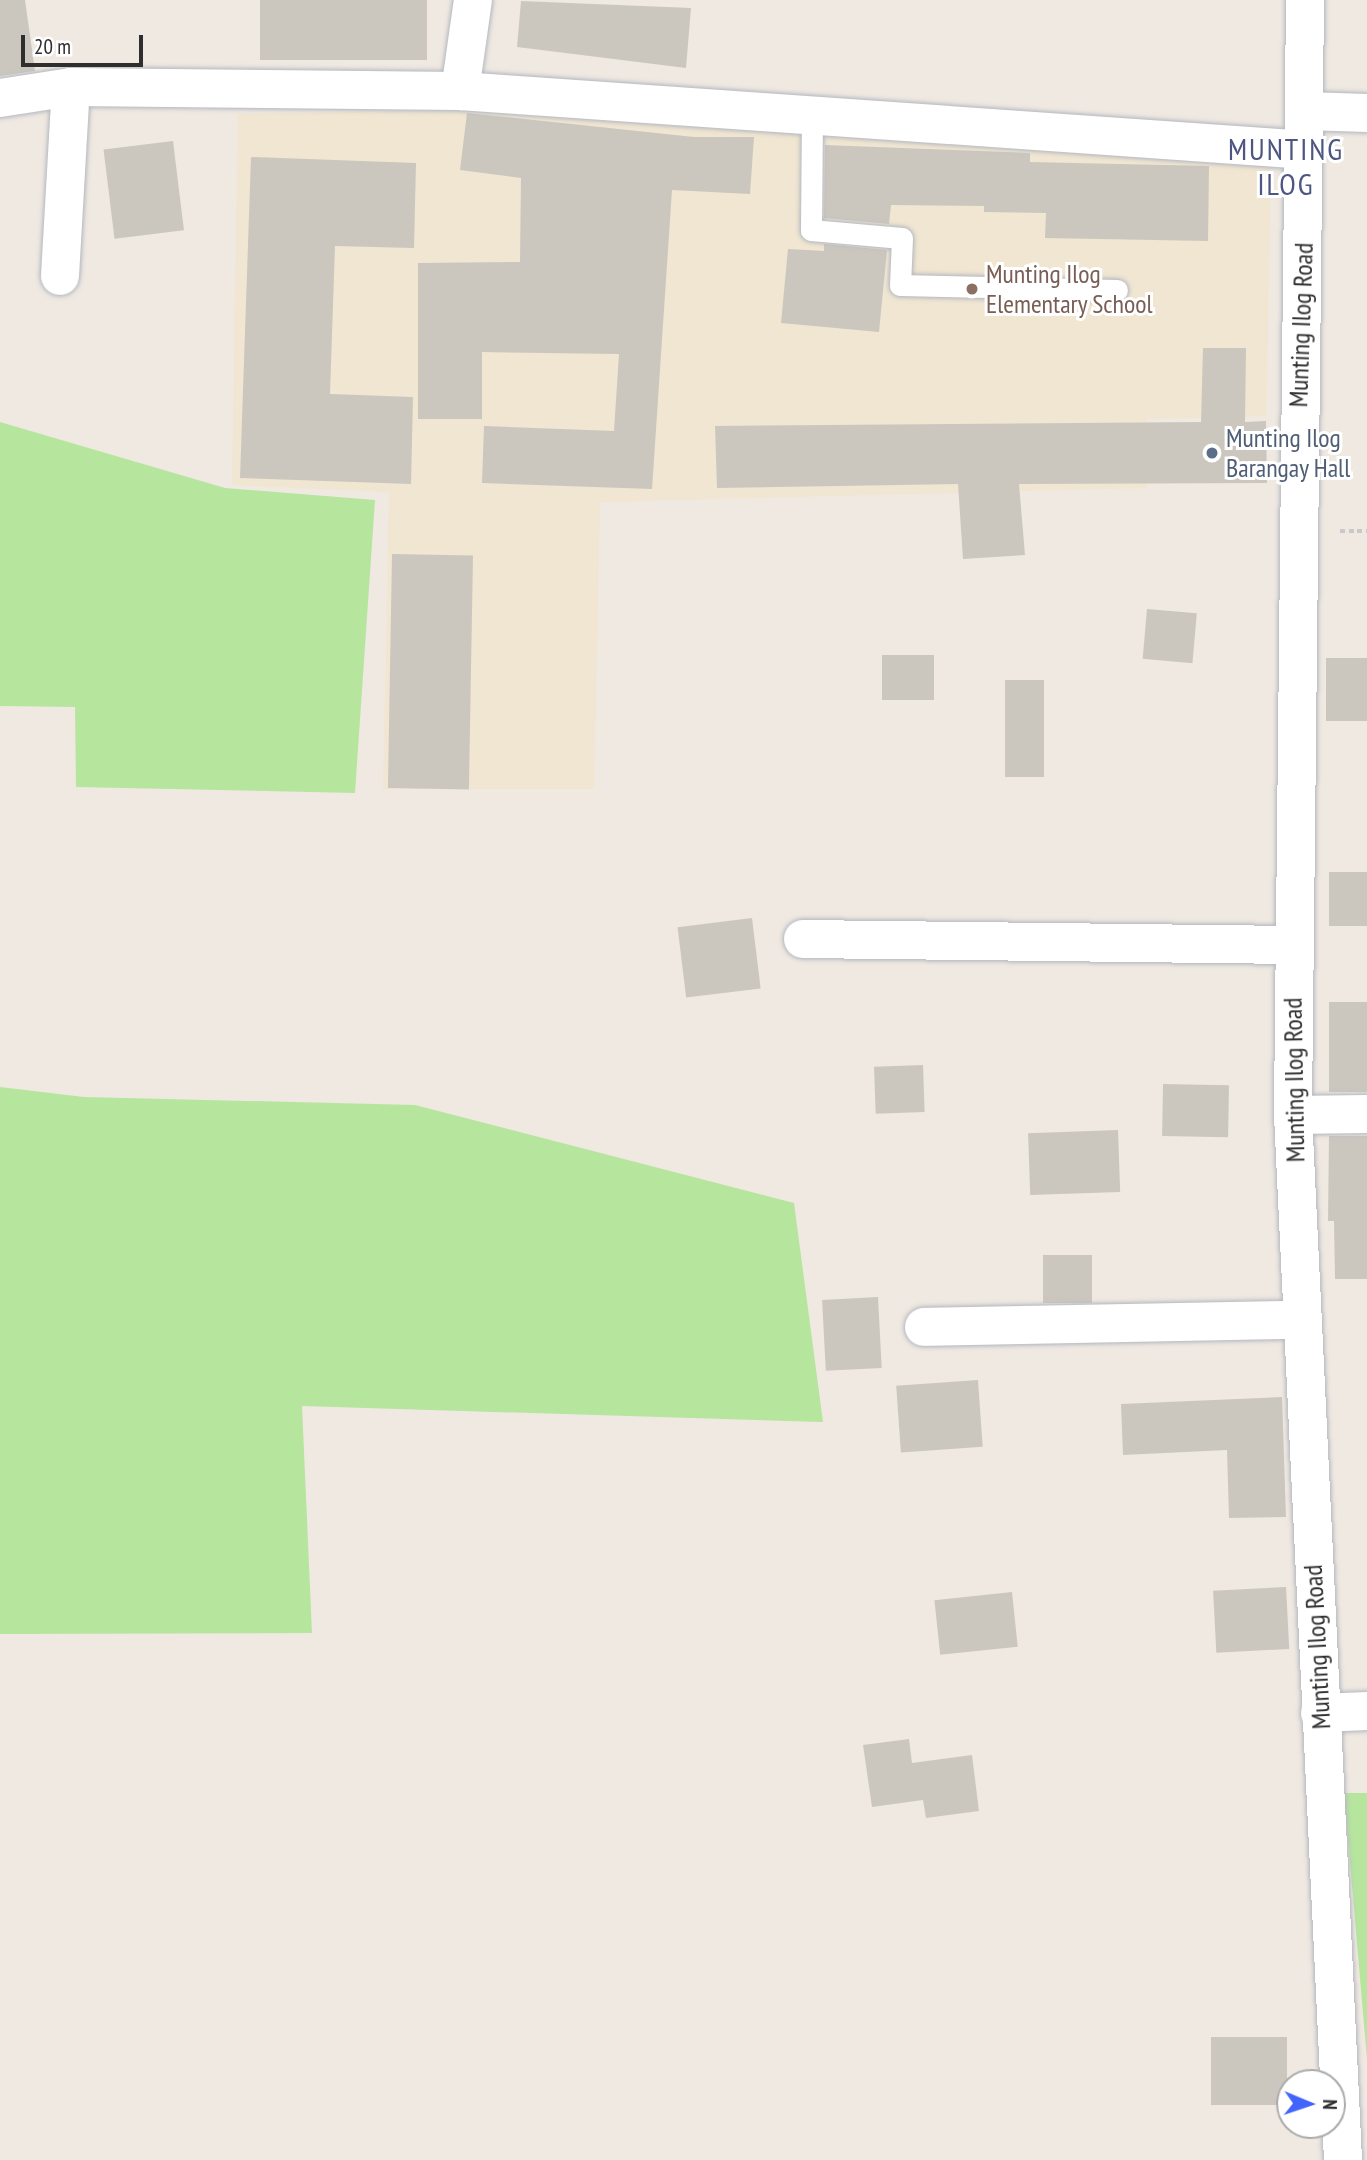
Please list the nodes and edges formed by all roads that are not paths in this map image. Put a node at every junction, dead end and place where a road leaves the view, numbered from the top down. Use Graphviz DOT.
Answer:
graph roads {
  1 [pos="473,0"];
  2 [pos="1305,0"];
  3 [pos="71,87"];
  4 [pos="460,91"];
  5 [pos="0,98"];
  6 [pos="1306,111"];
  7 [pos="1367,113"];
  8 [pos="812,115"];
  9 [pos="1307,150"];
  10 [pos="60,276"];
  11 [pos="1117,290"];
  12 [pos="803,939"];
  13 [pos="1292,945"];
  14 [pos="1367,1114"];
  15 [pos="1293,1115"];
  16 [pos="1303,1320"];
  17 [pos="924,1327"];
  18 [pos="1367,1711"];
  19 [pos="1320,1713"];
  20 [pos="1343,2160"];
  1 -- 4 [label="street"];
  2 -- 6 [label="street, Munting Ilog Road"];
  3 -- 4 [label="street"];
  3 -- 5 [label="street"];
  3 -- 10 [label="street"];
  4 -- 8 [label="street"];
  6 -- 7 [label="street"];
  6 -- 9 [label="street, Munting Ilog Road"];
  8 -- 9 [label="street"];
  8 -- 11 [label="lane"];
  9 -- 13 [label="street, Munting Ilog Road"];
  12 -- 13 [label="street"];
  13 -- 15 [label="street, Munting Ilog Road"];
  14 -- 15 [label="street"];
  15 -- 16 [label="street, Munting Ilog Road"];
  16 -- 17 [label="street"];
  16 -- 19 [label="street, Munting Ilog Road"];
  18 -- 19 [label="street"];
  19 -- 20 [label="street, Munting Ilog Road"];
}
